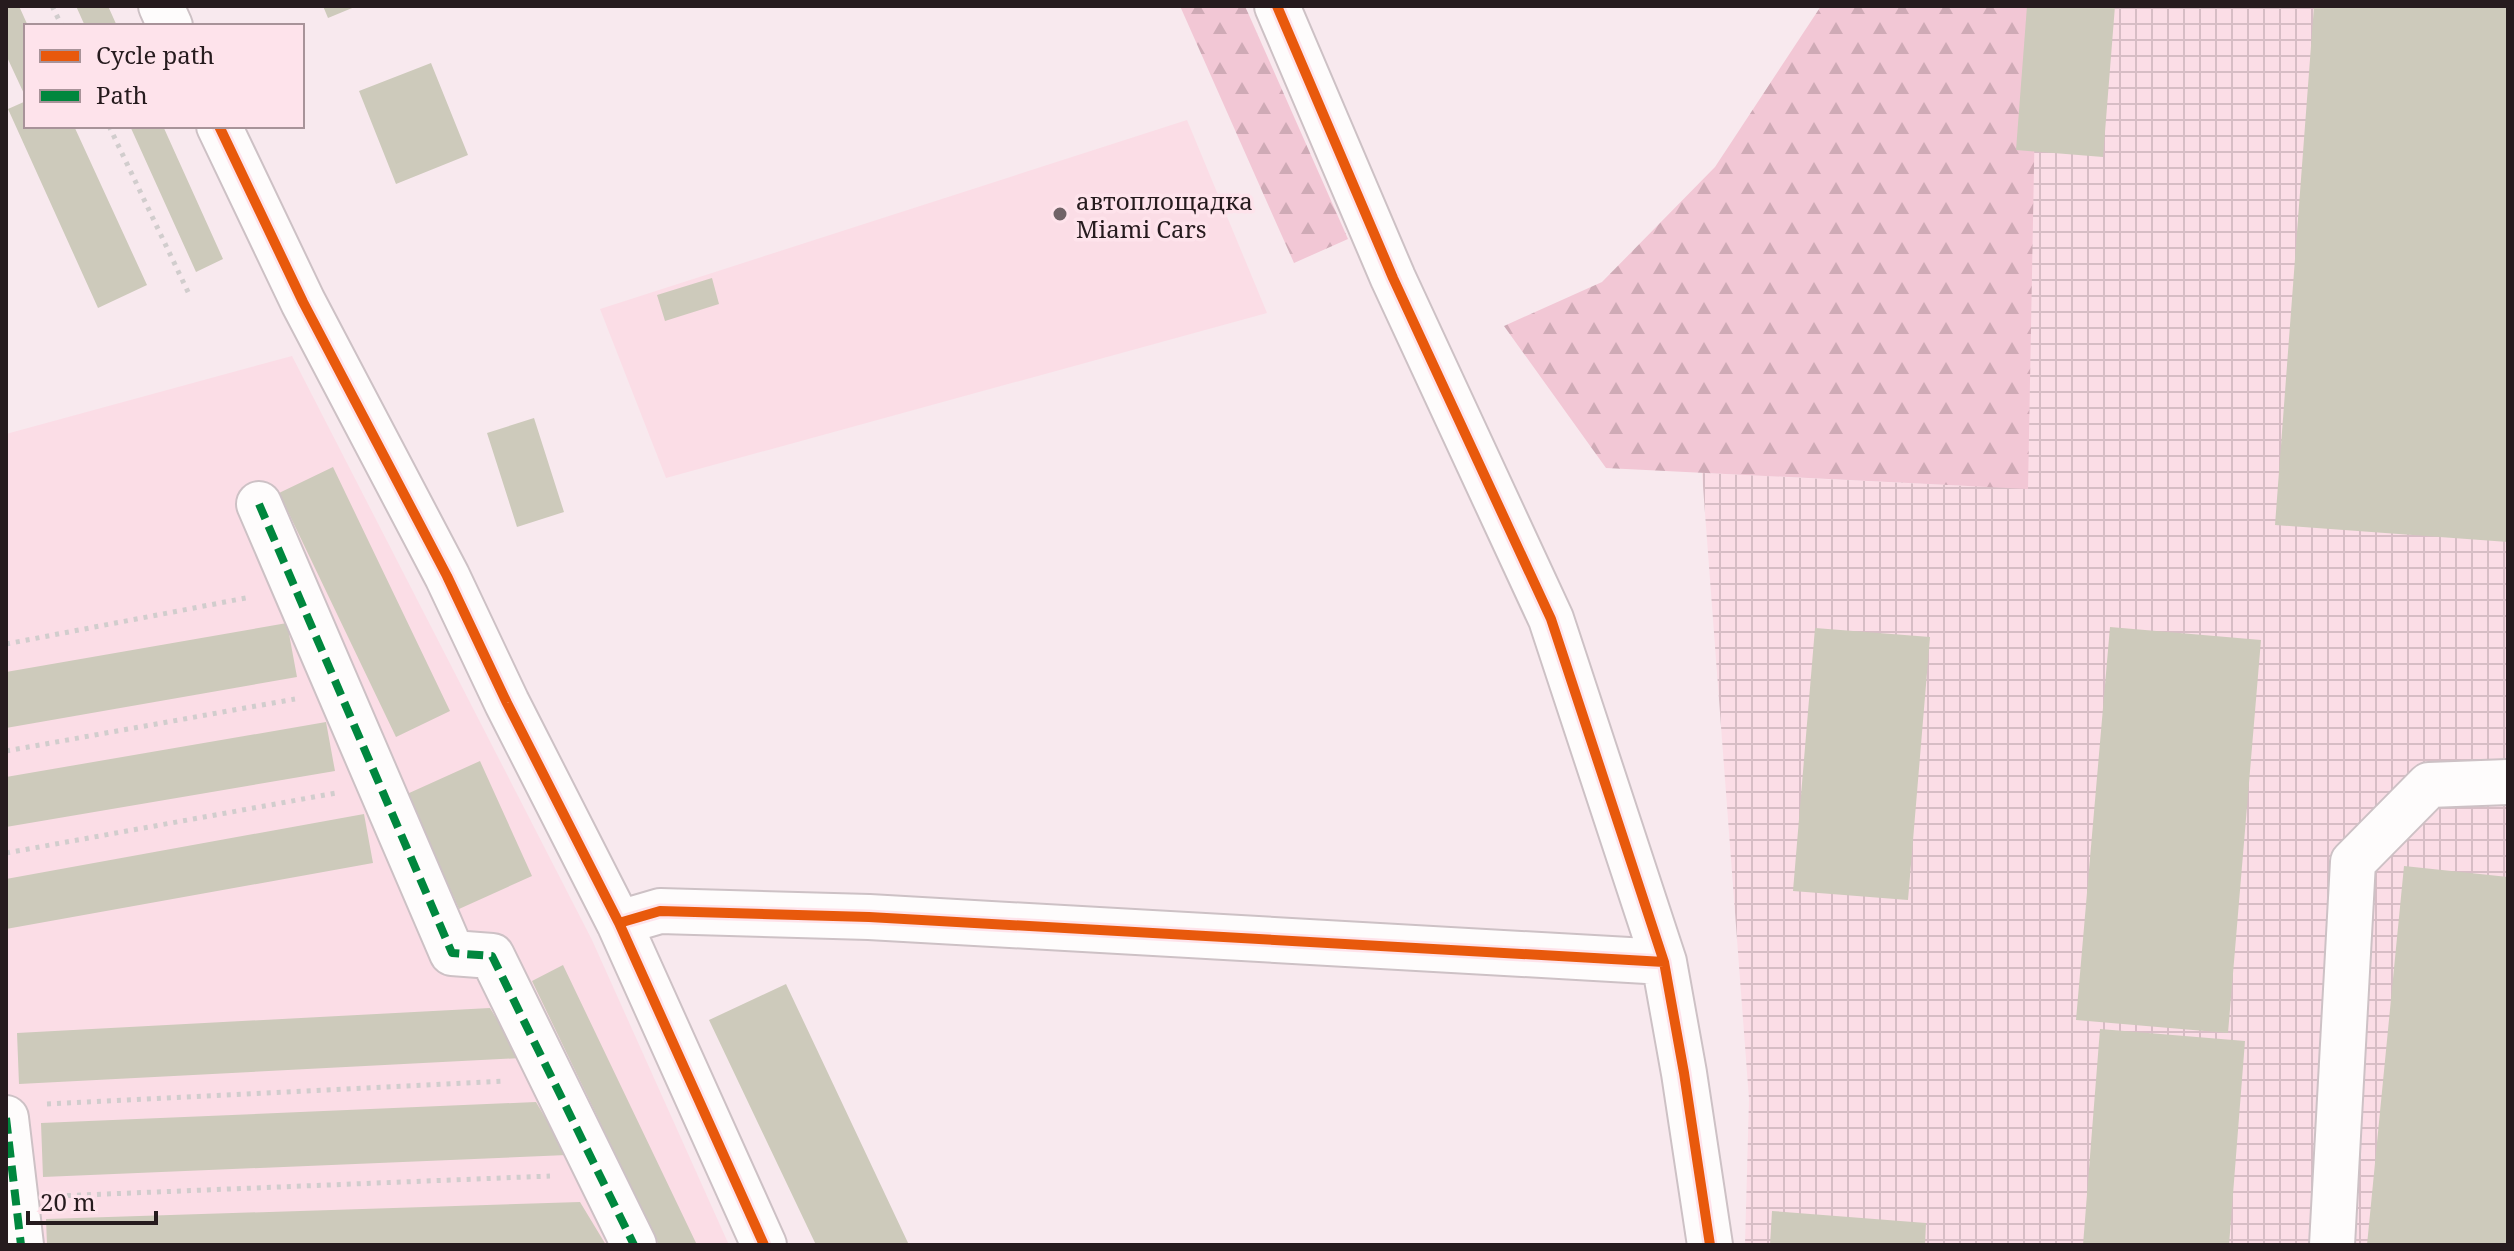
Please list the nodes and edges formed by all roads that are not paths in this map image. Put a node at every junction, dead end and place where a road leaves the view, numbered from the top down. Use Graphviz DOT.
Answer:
graph roads {
  1 [pos="1277,6"];
  2 [pos="220,128"];
  3 [pos="259,504"];
  4 [pos="2508,782"];
  5 [pos="619,923"];
  6 [pos="1664,962"];
  7 [pos="22,1111"];
  8 [pos="21,1245"];
  9 [pos="634,1245"];
  10 [pos="764,1245"];
  11 [pos="1710,1245"];
  12 [pos="2332,1245"];
  1 -- 6 [label="street"];
  2 -- 5 [label="street"];
  3 -- 9 [label="street"];
  4 -- 12 [label="street"];
  5 -- 6 [label="street"];
  5 -- 10 [label="street"];
  6 -- 11 [label="street"];
  7 -- 8 [label="street"];
}
